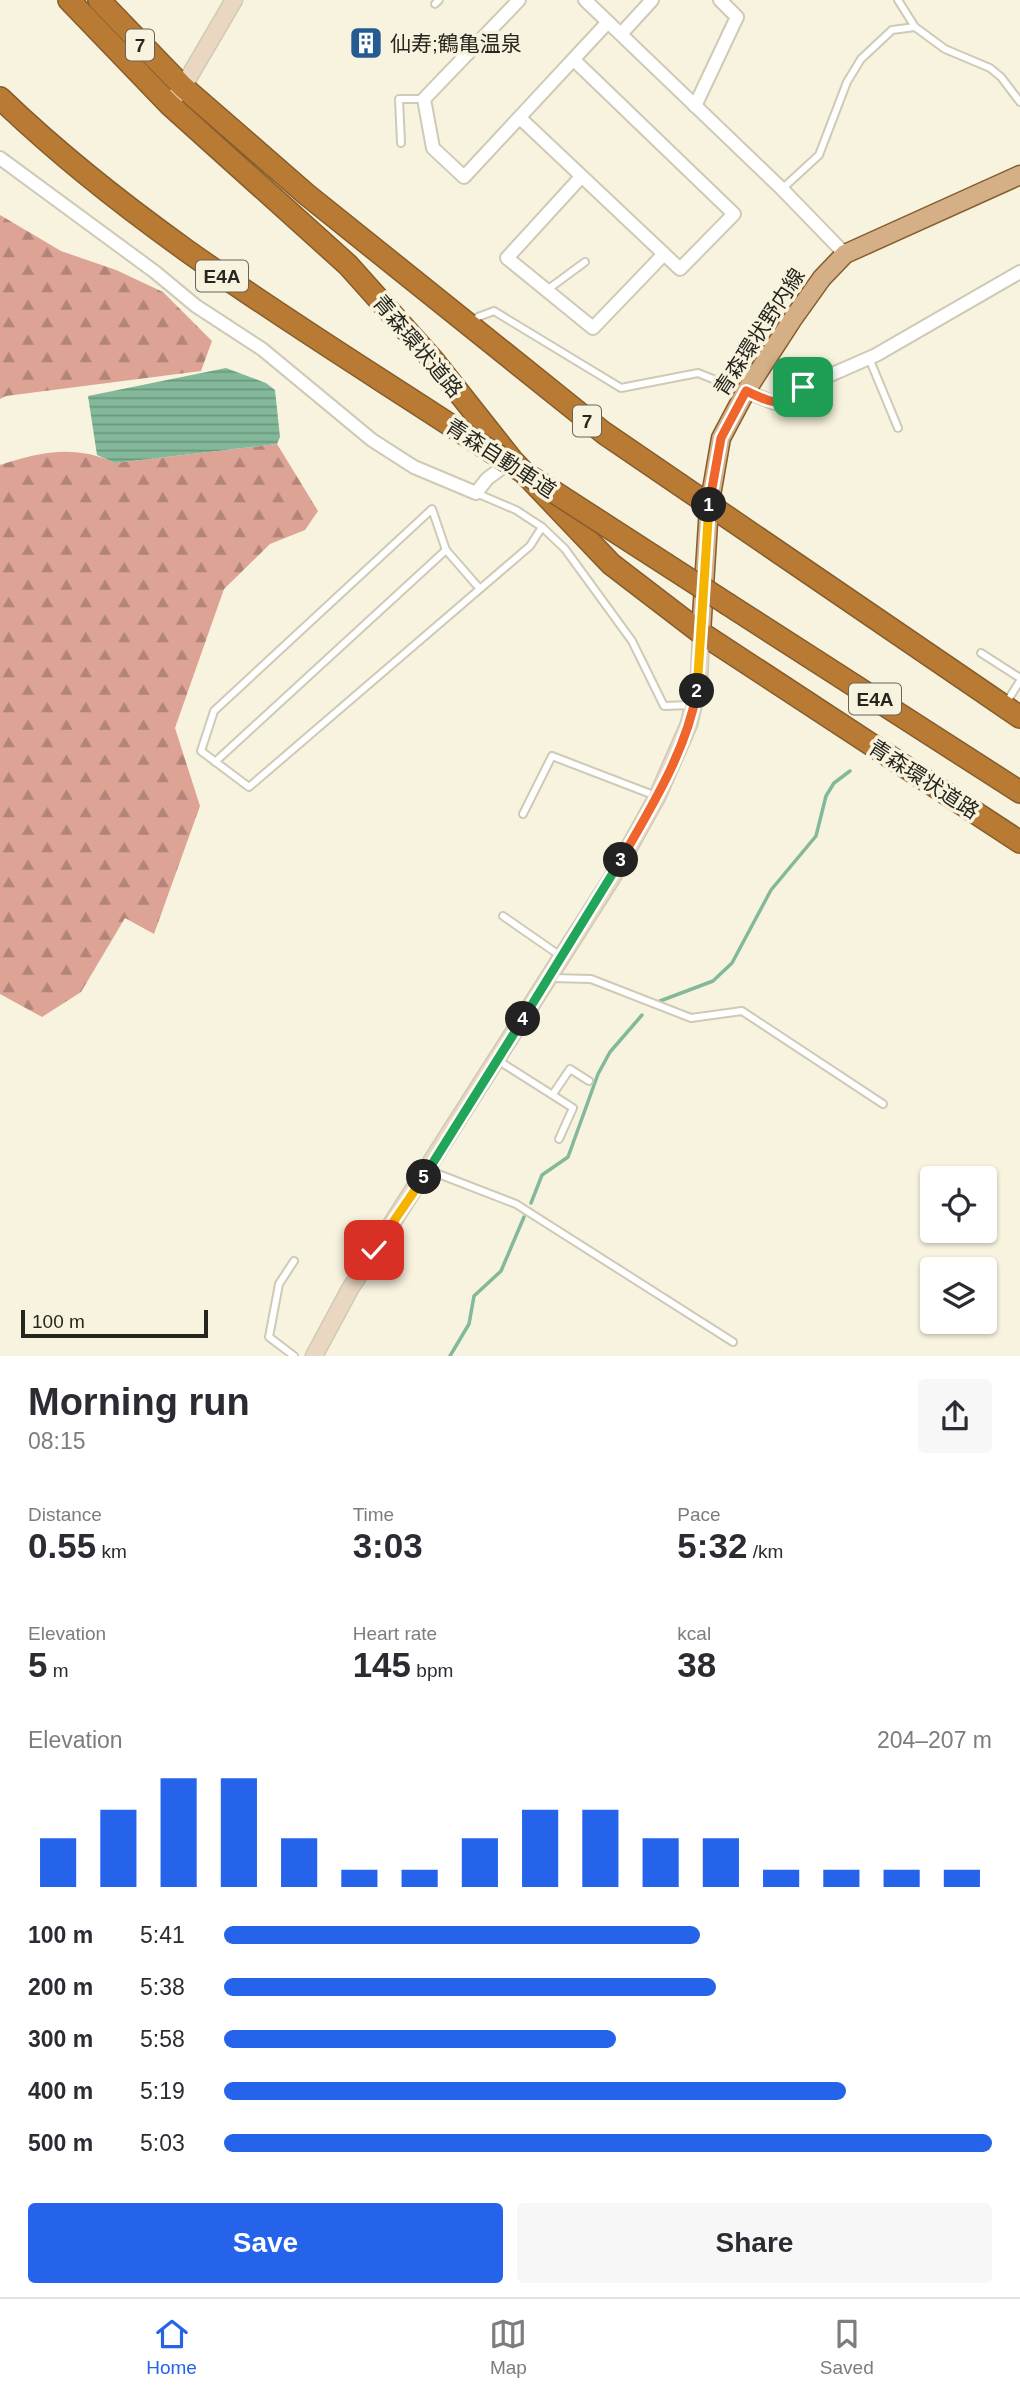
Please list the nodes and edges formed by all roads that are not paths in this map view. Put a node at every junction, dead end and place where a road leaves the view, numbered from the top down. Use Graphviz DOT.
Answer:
graph roads {
  1 [pos="69,0"];
  2 [pos="99,0"];
  3 [pos="234,0"];
  4 [pos="500,0"];
  5 [pos="585,0"];
  6 [pos="652,0"];
  7 [pos="720,0"];
  8 [pos="898,0"];
  9 [pos="515,5"];
  10 [pos="608,22"];
  11 [pos="915,27"];
  12 [pos="621,34"];
  13 [pos="575,61"];
  14 [pos="183,87"];
  15 [pos="0,98"];
  16 [pos="424,99"];
  17 [pos="1020,102"];
  18 [pos="169,104"];
  19 [pos="695,106"];
  20 [pos="520,118"];
  21 [pos="401,143"];
  22 [pos="0,158"];
  23 [pos="1020,175"];
  24 [pos="581,177"];
  25 [pos="782,189"];
  26 [pos="664,254"];
  27 [pos="845,254"];
  28 [pos="585,262"];
  29 [pos="1020,272"];
  30 [pos="547,290"];
  31 [pos="478,317"];
  32 [pos="869,358"];
  33 [pos="750,384"];
  34 [pos="898,428"];
  35 [pos="512,460"];
  36 [pos="476,493"];
  37 [pos="709,507"];
  38 [pos="542,527"];
  39 [pos="446,550"];
  40 [pos="480,589"];
  41 [pos="701,633"];
  42 [pos="981,653"];
  43 [pos="1020,680"];
  44 [pos="695,705"];
  45 [pos="1012,712"];
  46 [pos="215,762"];
  47 [pos="1020,792"];
  48 [pos="657,796"];
  49 [pos="523,814"];
  50 [pos="1020,842"];
  51 [pos="503,916"];
  52 [pos="562,957"];
  53 [pos="549,978"];
  54 [pos="497,1059"];
  55 [pos="589,1081"];
  56 [pos="553,1094"];
  57 [pos="883,1104"];
  58 [pos="559,1139"];
  59 [pos="428,1170"];
  60 [pos="294,1261"];
  61 [pos="733,1342"];
  62 [pos="294,1356"];
  63 [pos="314,1356"];
  1 -- 18 [label="highway, 青森環状道路 / 7"];
  2 -- 14 [label="highway, 青森環状道路 / 7"];
  3 -- 14 [label="street"];
  4 -- 9 [label="street"];
  5 -- 10 [label="street"];
  6 -- 12 [label="street"];
  7 -- 19 [label="street"];
  8 -- 11 [label="lane"];
  9 -- 16 [label="street"];
  10 -- 12 [label="street"];
  10 -- 13 [label="street"];
  11 -- 17 [label="lane"];
  11 -- 25 [label="lane"];
  12 -- 19 [label="street"];
  13 -- 20 [label="street"];
  13 -- 26 [label="street"];
  14 -- 18 [label="street"];
  14 -- 37 [label="highway, 青森環状道路 / 7"];
  15 -- 47 [label="highway, 青森自動車道 / E4A, bridge"];
  16 -- 20 [label="street"];
  16 -- 21 [label="lane"];
  18 -- 35 [label="highway, 青森環状道路 / 7"];
  19 -- 25 [label="street"];
  20 -- 24 [label="street"];
  22 -- 36 [label="street"];
  23 -- 27 [label="main road, 青森環状野内線"];
  24 -- 26 [label="street"];
  24 -- 30 [label="street"];
  25 -- 27 [label="street"];
  26 -- 30 [label="street"];
  27 -- 33 [label="main road, 青森環状野内線"];
  28 -- 30 [label="lane"];
  29 -- 32 [label="street"];
  31 -- 33 [label="lane"];
  32 -- 33 [label="street"];
  32 -- 34 [label="lane"];
  33 -- 37 [label="main road, 青森環状野内線"];
  35 -- 36 [label="street"];
  35 -- 41 [label="highway, 青森環状道路 / 7"];
  36 -- 38 [label="lane"];
  37 -- 41 [label="main road, 青森環状野内線"];
  37 -- 45 [label="highway, 青森環状道路 / 7"];
  38 -- 40 [label="lane"];
  38 -- 44 [label="lane"];
  39 -- 40 [label="lane"];
  39 -- 46 [label="lane"];
  39 -- 46 [label="lane"];
  40 -- 46 [label="lane"];
  41 -- 44 [label="street"];
  41 -- 50 [label="highway, 青森環状道路 / 7"];
  42 -- 43 [label="lane"];
  43 -- 45 [label="lane"];
  44 -- 48 [label="street"];
  48 -- 49 [label="lane"];
  48 -- 52 [label="street"];
  51 -- 52 [label="lane"];
  52 -- 53 [label="street"];
  53 -- 54 [label="street"];
  53 -- 57 [label="lane"];
  54 -- 56 [label="lane"];
  54 -- 59 [label="street"];
  55 -- 56 [label="lane"];
  56 -- 58 [label="lane"];
  59 -- 61 [label="lane"];
  59 -- 63 [label="street"];
  60 -- 62 [label="lane"];
}
